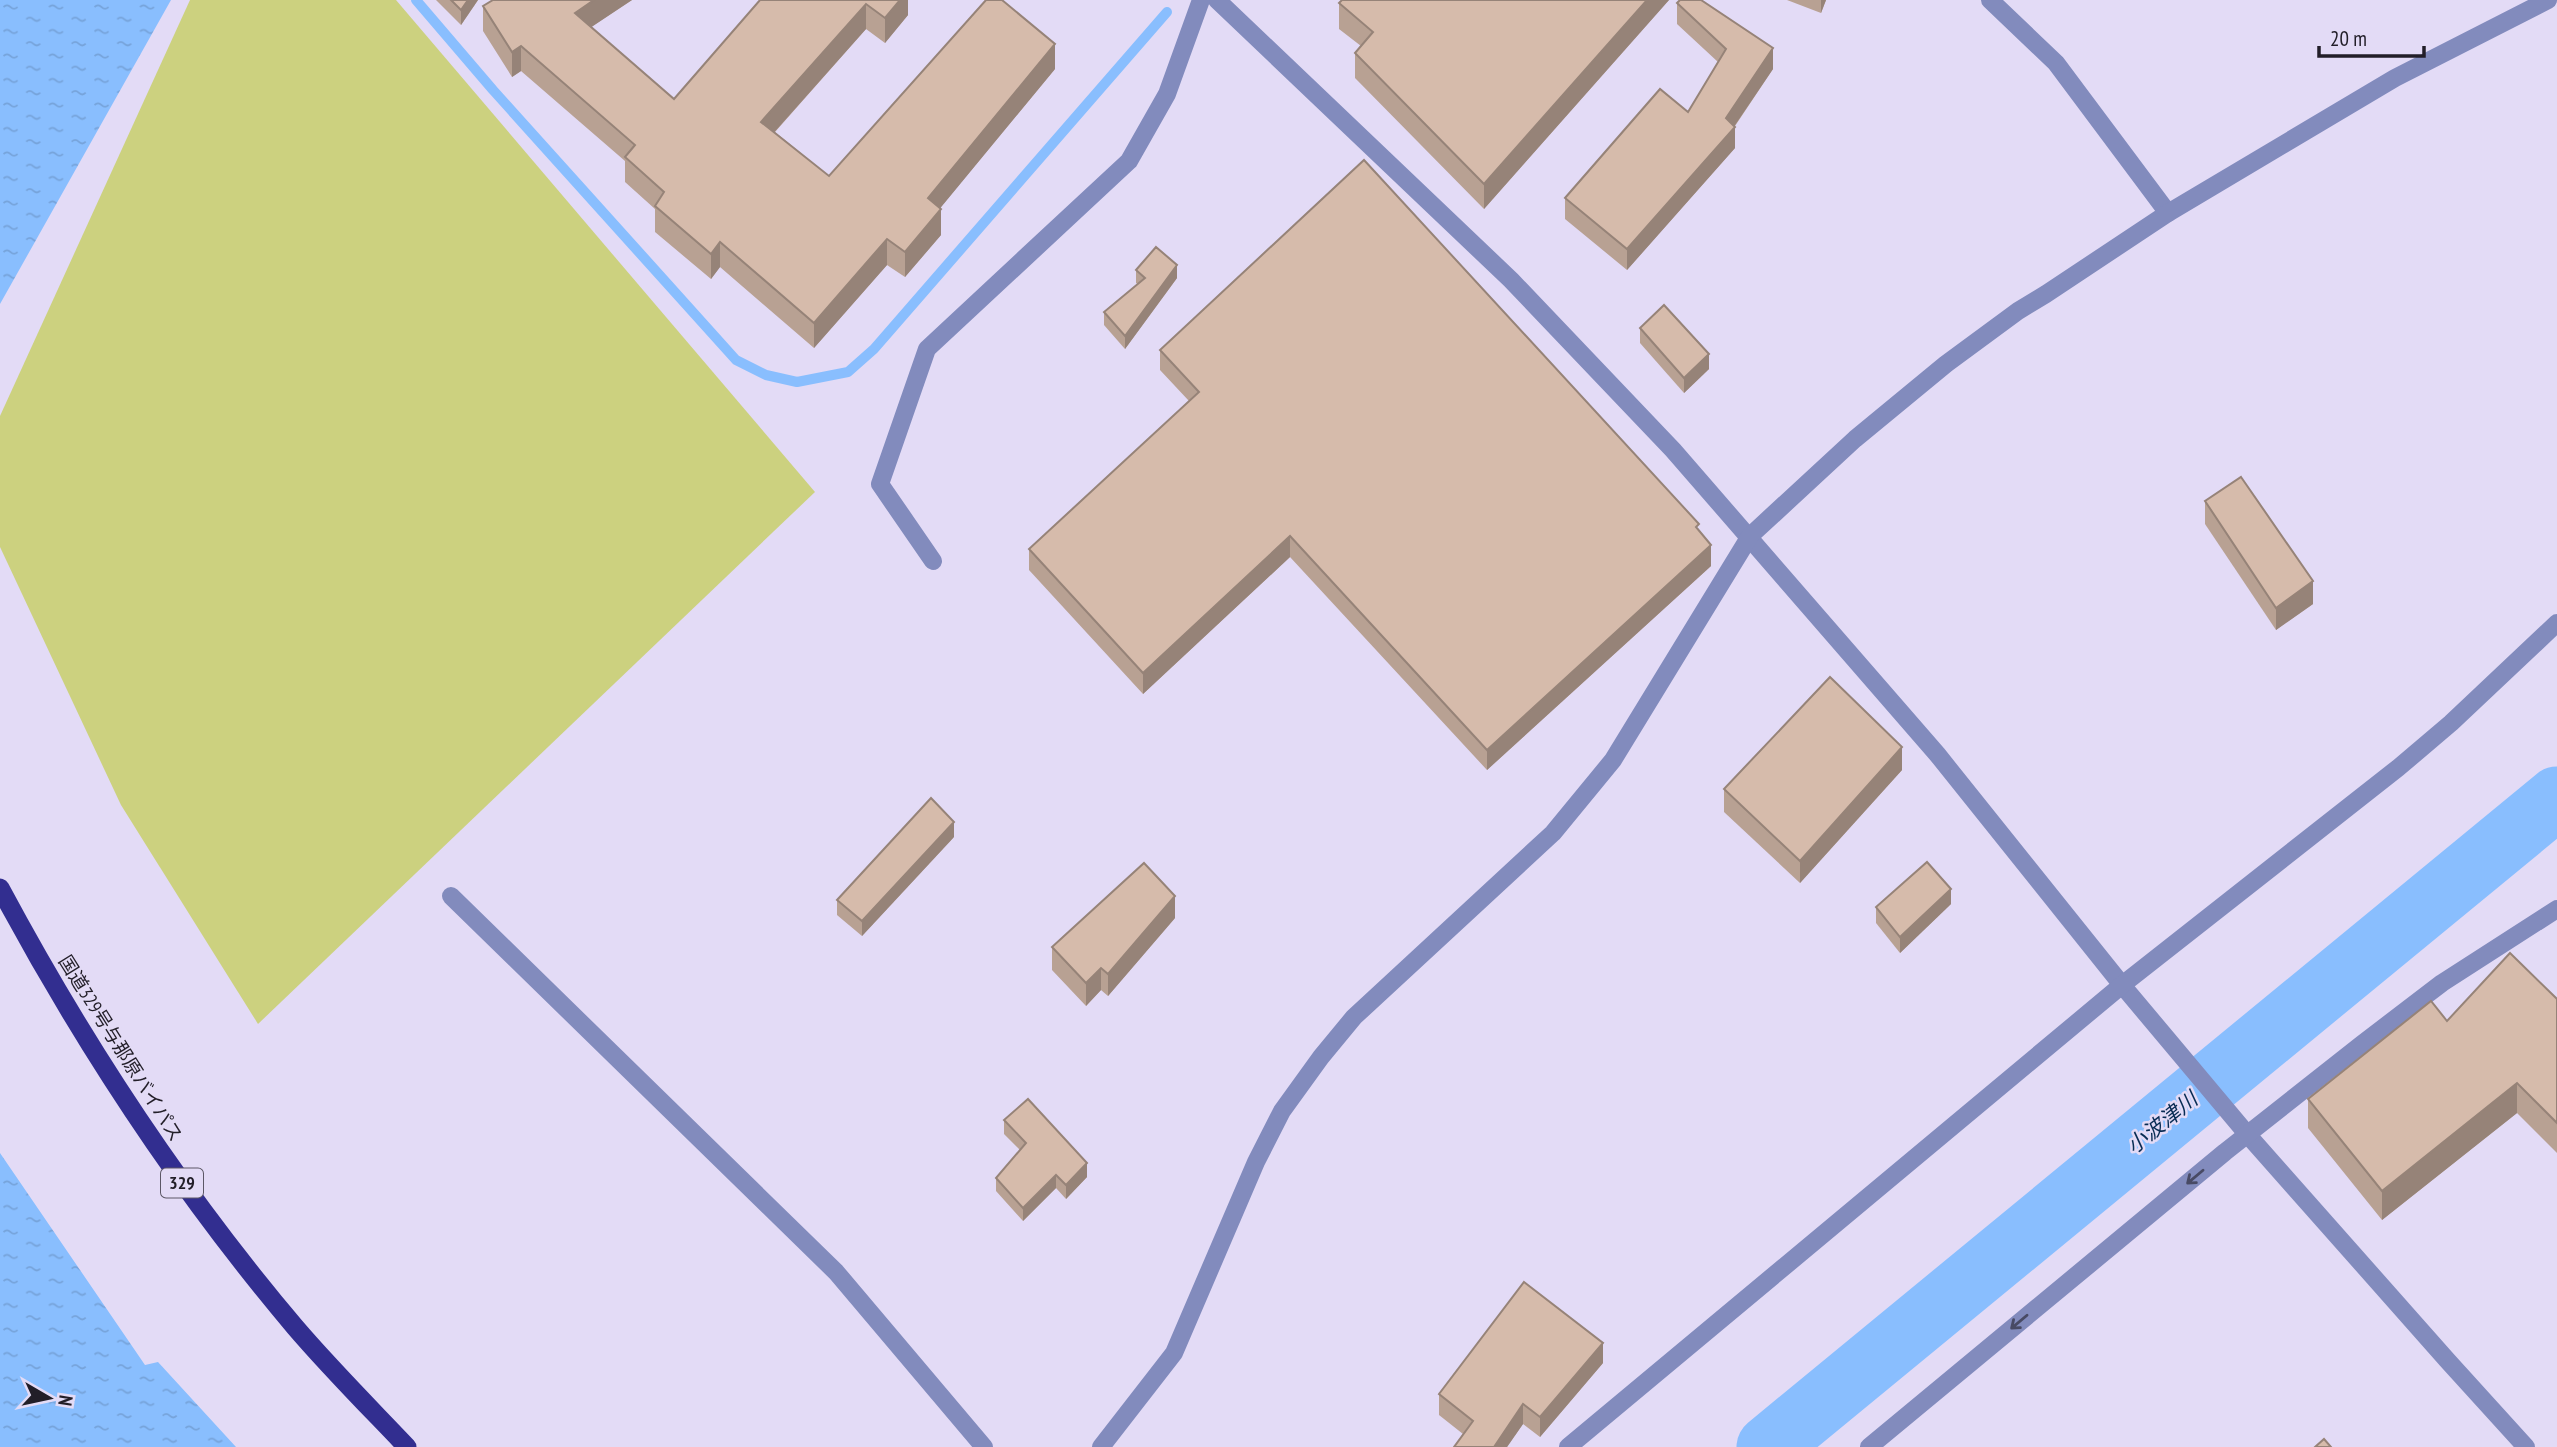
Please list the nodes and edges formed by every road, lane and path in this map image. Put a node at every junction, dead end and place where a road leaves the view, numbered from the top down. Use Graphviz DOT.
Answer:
graph roads {
  1 [pos="1201,0"];
  2 [pos="1217,0"];
  3 [pos="1990,0"];
  4 [pos="2548,0"];
  5 [pos="2168,213"];
  6 [pos="1750,536"];
  7 [pos="933,561"];
  8 [pos="2557,623"];
  9 [pos="0,888"];
  10 [pos="451,896"];
  11 [pos="2557,909"];
  12 [pos="2122,985"];
  13 [pos="2247,1134"];
  14 [pos="407,1447"];
  15 [pos="984,1447"];
  16 [pos="1101,1447"];
  17 [pos="1568,1447"];
  18 [pos="1869,1447"];
  19 [pos="2526,1447"];
  1 -- 7 [label="street"];
  2 -- 6 [label="street"];
  3 -- 5 [label="street"];
  4 -- 5 [label="street"];
  5 -- 6 [label="street"];
  6 -- 12 [label="street"];
  6 -- 16 [label="street"];
  8 -- 12 [label="street"];
  9 -- 14 [label="highway, 国道329号与那原バイパス / 329"];
  10 -- 15 [label="street"];
  11 -- 13 [label="street"];
  12 -- 13 [label="street"];
  12 -- 17 [label="street"];
  13 -- 18 [label="street, one-way"];
  13 -- 19 [label="street"];
}
